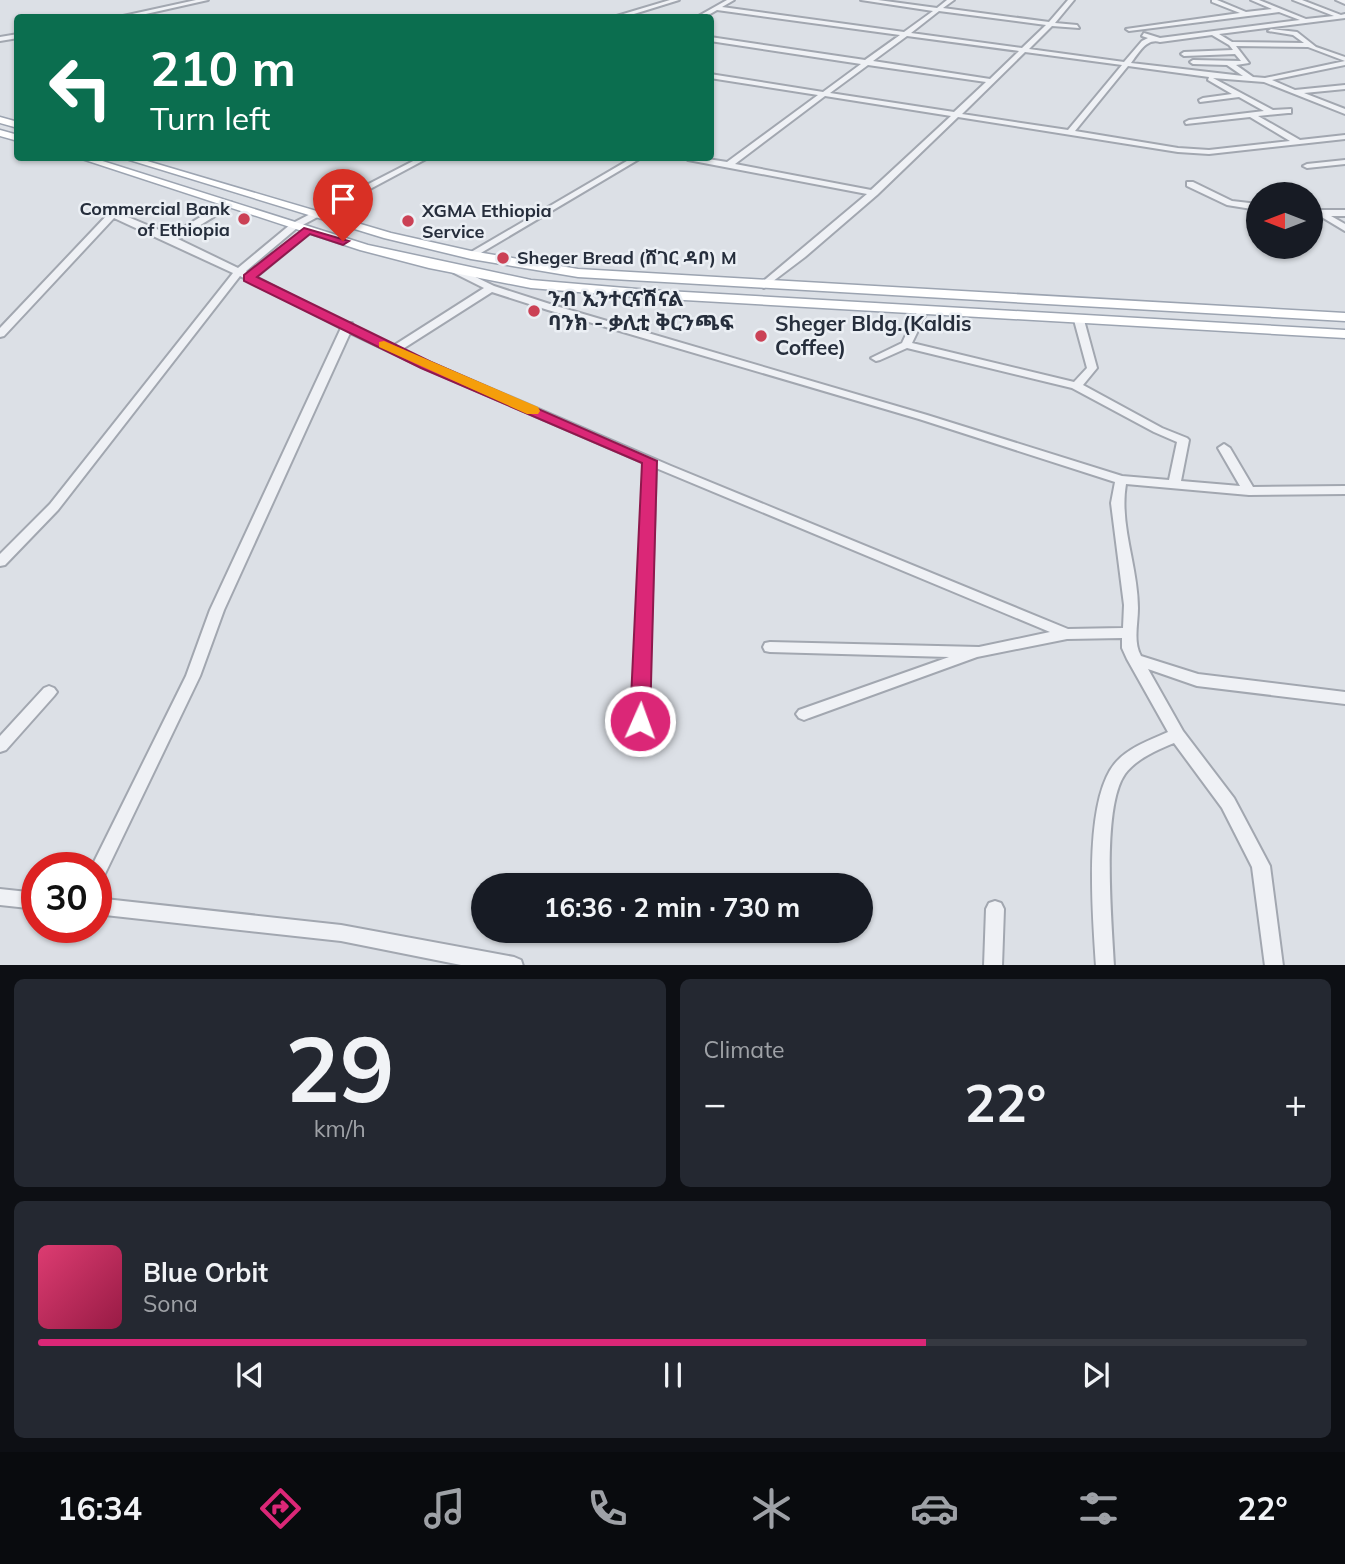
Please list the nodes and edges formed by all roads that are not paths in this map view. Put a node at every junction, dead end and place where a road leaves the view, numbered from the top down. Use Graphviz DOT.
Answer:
graph roads {
  1 [pos="205,0"];
  2 [pos="677,0"];
  3 [pos="731,0"];
  4 [pos="864,0"];
  5 [pos="951,0"];
  6 [pos="1071,0"];
  7 [pos="1254,0"];
  8 [pos="1296,0"];
  9 [pos="1339,0"];
  10 [pos="1214,1"];
  11 [pos="1345,2"];
  12 [pos="716,8"];
  13 [pos="1279,9"];
  14 [pos="939,10"];
  15 [pos="1246,13"];
  16 [pos="137,14"];
  17 [pos="628,14"];
  18 [pos="705,14"];
  19 [pos="1344,17"];
  20 [pos="1191,20"];
  21 [pos="1307,21"];
  22 [pos="1051,24"];
  23 [pos="1077,27"];
  24 [pos="1129,29"];
  25 [pos="1246,29"];
  26 [pos="1213,33"];
  27 [pos="906,35"];
  28 [pos="1144,36"];
  29 [pos="1153,39"];
  30 [pos="714,40"];
  31 [pos="1231,44"];
  32 [pos="1247,44"];
  33 [pos="1272,44"];
  34 [pos="1308,45"];
  35 [pos="1023,50"];
  36 [pos="1236,52"];
  37 [pos="1184,54"];
  38 [pos="1293,55"];
  39 [pos="1264,56"];
  40 [pos="1345,61"];
  41 [pos="868,62"];
  42 [pos="1193,62"];
  43 [pos="1229,63"];
  44 [pos="1125,65"];
  45 [pos="1333,66"];
  46 [pos="1345,68"];
  47 [pos="1203,75"];
  48 [pos="714,77"];
  49 [pos="1251,79"];
  50 [pos="1265,80"];
  51 [pos="991,81"];
  52 [pos="1345,87"];
  53 [pos="1292,92"];
  54 [pos="826,95"];
  55 [pos="1239,95"];
  56 [pos="1203,100"];
  57 [pos="1288,111"];
  58 [pos="1343,111"];
  59 [pos="1272,112"];
  60 [pos="953,115"];
  61 [pos="1251,115"];
  62 [pos="1189,122"];
  63 [pos="1070,133"];
  64 [pos="1343,138"];
  65 [pos="1298,143"];
  66 [pos="93,161"];
  67 [pos="138,161"];
  68 [pos="418,161"];
  69 [pos="632,161"];
  70 [pos="704,161"];
  71 [pos="1345,162"];
  72 [pos="727,166"];
  73 [pos="1307,166"];
  74 [pos="1190,184"];
  75 [pos="874,193"];
  76 [pos="228,204"];
  77 [pos="1246,205"];
  78 [pos="1345,213"];
  79 [pos="1323,215"];
  80 [pos="313,216"];
  81 [pos="294,226"];
  82 [pos="1345,228"];
  83 [pos="308,230"];
  84 [pos="173,238"];
  85 [pos="471,255"];
  86 [pos="429,264"];
  87 [pos="455,270"];
  88 [pos="243,276"];
  89 [pos="531,284"];
  90 [pos="764,285"];
  91 [pos="491,288"];
  92 [pos="923,310"];
  93 [pos="1345,317"];
  94 [pos="1079,320"];
  95 [pos="348,325"];
  96 [pos="0,334"];
  97 [pos="1345,334"];
  98 [pos="906,345"];
  99 [pos="394,350"];
  100 [pos="876,358"];
  101 [pos="1076,386"];
  102 [pos="1224,448"];
  103 [pos="650,461"];
  104 [pos="1121,480"];
  105 [pos="1174,484"];
  106 [pos="1345,490"];
  107 [pos="1249,491"];
  108 [pos="0,562"];
  109 [pos="1129,633"];
  110 [pos="1067,634"];
  111 [pos="770,647"];
  112 [pos="979,652"];
  113 [pos="1134,659"];
  114 [pos="49,692"];
  115 [pos="1345,698"];
  116 [pos="804,714"];
  117 [pos="640,721"];
  118 [pos="1177,735"];
  119 [pos="0,746"];
  120 [pos="107,852"];
  121 [pos="0,897"];
  122 [pos="21,899"];
  123 [pos="112,908"];
  124 [pos="995,909"];
  125 [pos="514,965"];
  126 [pos="993,965"];
  127 [pos="1105,965"];
  128 [pos="1274,965"];
  1 -- 16 [label="street"];
  2 -- 17 [label="street"];
  3 -- 12 [label="street"];
  4 -- 14 [label="street"];
  5 -- 14 [label="street"];
  6 -- 22 [label="street"];
  7 -- 13 [label="street"];
  8 -- 19 [label="street"];
  9 -- 11 [label="street"];
  10 -- 15 [label="street"];
  12 -- 18 [label="street"];
  12 -- 27 [label="street"];
  13 -- 15 [label="street"];
  13 -- 21 [label="street"];
  14 -- 22 [label="street"];
  14 -- 27 [label="street"];
  15 -- 20 [label="street"];
  19 -- 21 [label="street"];
  20 -- 24 [label="street"];
  20 -- 26 [label="street"];
  21 -- 25 [label="street"];
  22 -- 23 [label="street"];
  22 -- 35 [label="street"];
  25 -- 26 [label="street"];
  25 -- 34 [label="street"];
  26 -- 29 [label="street"];
  26 -- 31 [label="street"];
  27 -- 35 [label="street"];
  27 -- 41 [label="street"];
  28 -- 29 [label="street"];
  29 -- 44 [label="street"];
  30 -- 41 [label="street"];
  31 -- 32 [label="street"];
  31 -- 36 [label="street"];
  32 -- 33 [label="street"];
  32 -- 39 [label="street"];
  33 -- 34 [label="street"];
  33 -- 38 [label="street"];
  34 -- 40 [label="street"];
  35 -- 44 [label="street"];
  35 -- 51 [label="street"];
  36 -- 37 [label="street"];
  36 -- 43 [label="street"];
  40 -- 45 [label="street"];
  41 -- 51 [label="street"];
  41 -- 54 [label="street"];
  42 -- 43 [label="street"];
  43 -- 49 [label="street"];
  44 -- 47 [label="street"];
  44 -- 63 [label="street"];
  45 -- 46 [label="street"];
  45 -- 50 [label="street"];
  47 -- 49 [label="street"];
  47 -- 55 [label="street"];
  48 -- 54 [label="street"];
  49 -- 50 [label="street"];
  50 -- 53 [label="street"];
  51 -- 60 [label="street"];
  52 -- 53 [label="street"];
  53 -- 58 [label="street"];
  54 -- 60 [label="street"];
  54 -- 72 [label="street"];
  55 -- 56 [label="street"];
  55 -- 59 [label="street"];
  57 -- 59 [label="street"];
  59 -- 61 [label="street"];
  60 -- 63 [label="street"];
  60 -- 75 [label="street"];
  61 -- 62 [label="street"];
  61 -- 65 [label="street"];
  63 -- 65 [label="street"];
  64 -- 65 [label="street"];
  66 -- 76 [label="main road"];
  67 -- 80 [label="main road"];
  68 -- 80 [label="street"];
  69 -- 85 [label="street"];
  70 -- 72 [label="street"];
  71 -- 73 [label="street"];
  72 -- 75 [label="street"];
  74 -- 77 [label="street"];
  75 -- 90 [label="street"];
  76 -- 81 [label="main road"];
  76 -- 84 [label="street"];
  78 -- 79 [label="street"];
  79 -- 82 [label="street"];
  80 -- 81 [label="street"];
  80 -- 85 [label="main road"];
  81 -- 83 [label="main road"];
  81 -- 88 [label="street"];
  83 -- 86 [label="main road"];
  83 -- 88 [label="street"];
  84 -- 88 [label="street"];
  84 -- 96 [label="street"];
  85 -- 86 [label="main road"];
  85 -- 89 [label="main road"];
  85 -- 90 [label="main road"];
  86 -- 87 [label="main road"];
  87 -- 89 [label="main road"];
  87 -- 91 [label="street"];
  88 -- 95 [label="street"];
  88 -- 108 [label="street"];
  89 -- 92 [label="main road"];
  90 -- 93 [label="main road"];
  91 -- 99 [label="street"];
  91 -- 104 [label="street"];
  92 -- 94 [label="main road"];
  92 -- 98 [label="street"];
  94 -- 97 [label="main road"];
  94 -- 101 [label="street"];
  95 -- 99 [label="street"];
  95 -- 120 [label="street"];
  98 -- 100 [label="street"];
  98 -- 101 [label="street"];
  99 -- 103 [label="street"];
  101 -- 105 [label="street"];
  102 -- 107 [label="street"];
  103 -- 110 [label="street"];
  103 -- 117 [label="street"];
  104 -- 105 [label="street"];
  104 -- 109 [label="street"];
  105 -- 107 [label="street"];
  106 -- 107 [label="street"];
  109 -- 110 [label="street"];
  109 -- 113 [label="street"];
  110 -- 112 [label="street"];
  111 -- 112 [label="street"];
  112 -- 116 [label="street"];
  113 -- 115 [label="street"];
  113 -- 118 [label="street"];
  114 -- 119 [label="street"];
  118 -- 127 [label="street"];
  118 -- 128 [label="street"];
  121 -- 122 [label="street"];
  123 -- 125 [label="street"];
  124 -- 126 [label="street"];
}
